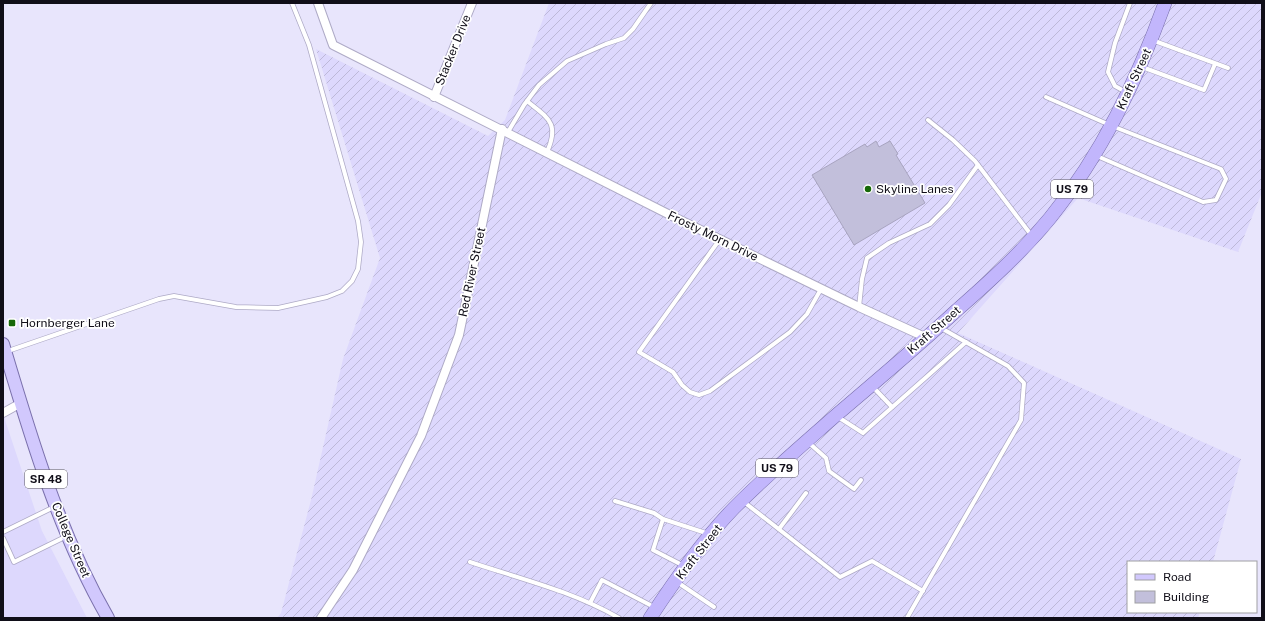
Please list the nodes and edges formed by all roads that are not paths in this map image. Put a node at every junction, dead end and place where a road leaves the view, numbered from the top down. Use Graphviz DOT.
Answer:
graph roads {
  1 [pos="292,3"];
  2 [pos="318,3"];
  3 [pos="472,3"];
  4 [pos="651,3"];
  5 [pos="1130,3"];
  6 [pos="1165,3"];
  7 [pos="1152,40"];
  8 [pos="1215,64"];
  9 [pos="1141,67"];
  10 [pos="1228,68"];
  11 [pos="1128,93"];
  12 [pos="434,97"];
  13 [pos="1046,97"];
  14 [pos="527,101"];
  15 [pos="928,120"];
  16 [pos="1112,126"];
  17 [pos="505,131"];
  18 [pos="548,152"];
  19 [pos="1094,155"];
  20 [pos="978,165"];
  21 [pos="1033,238"];
  22 [pos="720,239"];
  23 [pos="821,289"];
  24 [pos="859,307"];
  25 [pos="939,326"];
  26 [pos="927,338"];
  27 [pos="966,342"];
  28 [pos="4,348"];
  29 [pos="871,386"];
  30 [pos="21,404"];
  31 [pos="892,407"];
  32 [pos="3,413"];
  33 [pos="836,416"];
  34 [pos="807,441"];
  35 [pos="861,480"];
  36 [pos="806,493"];
  37 [pos="615,501"];
  38 [pos="742,501"];
  39 [pos="56,506"];
  40 [pos="663,519"];
  41 [pos="778,529"];
  42 [pos="3,532"];
  43 [pos="711,535"];
  44 [pos="68,536"];
  45 [pos="3,538"];
  46 [pos="470,562"];
  47 [pos="686,567"];
  48 [pos="675,581"];
  49 [pos="923,591"];
  50 [pos="590,603"];
  51 [pos="714,607"];
  52 [pos="653,613"];
  53 [pos="108,618"];
  54 [pos="322,618"];
  55 [pos="620,618"];
  56 [pos="907,618"];
  1 -- 28 [label="lane"];
  2 -- 12 [label="street"];
  3 -- 12 [label="street, Stacker Drive"];
  4 -- 14 [label="lane"];
  5 -- 11 [label="lane"];
  6 -- 7 [label="highway, Kraft Street / US 79"];
  7 -- 8 [label="lane"];
  7 -- 9 [label="highway, Kraft Street / US 79"];
  8 -- 9 [label="lane"];
  8 -- 10 [label="lane"];
  9 -- 11 [label="highway, Kraft Street / US 79"];
  11 -- 16 [label="highway, Kraft Street / US 79"];
  12 -- 17 [label="street"];
  13 -- 16 [label="lane"];
  14 -- 17 [label="lane"];
  14 -- 18 [label="lane"];
  15 -- 20 [label="lane"];
  16 -- 19 [label="highway, Kraft Street / US 79"];
  16 -- 19 [label="lane"];
  17 -- 18 [label="street, Frosty Morn Drive"];
  17 -- 54 [label="street, Red River Street"];
  18 -- 22 [label="street, Frosty Morn Drive"];
  19 -- 21 [label="highway, Kraft Street / US 79"];
  20 -- 21 [label="lane"];
  20 -- 24 [label="lane"];
  21 -- 25 [label="highway, Kraft Street / US 79"];
  22 -- 23 [label="street, Frosty Morn Drive"];
  22 -- 23 [label="lane"];
  23 -- 24 [label="street, Frosty Morn Drive"];
  24 -- 26 [label="street, Frosty Morn Drive"];
  25 -- 26 [label="highway, Kraft Street / US 79"];
  25 -- 27 [label="lane"];
  26 -- 29 [label="highway, Kraft Street / US 79"];
  27 -- 31 [label="lane"];
  27 -- 49 [label="lane"];
  28 -- 30 [label="main road, College Street / SR 48"];
  29 -- 31 [label="lane"];
  29 -- 33 [label="highway, Kraft Street / US 79"];
  30 -- 32 [label="street"];
  30 -- 39 [label="main road, College Street / SR 48"];
  31 -- 33 [label="lane"];
  33 -- 34 [label="highway, Kraft Street / US 79"];
  34 -- 35 [label="lane"];
  34 -- 38 [label="highway, Kraft Street / US 79"];
  36 -- 41 [label="lane"];
  37 -- 40 [label="lane"];
  38 -- 41 [label="lane"];
  38 -- 43 [label="highway, Kraft Street / US 79"];
  39 -- 42 [label="lane"];
  39 -- 44 [label="main road, College Street / SR 48"];
  40 -- 43 [label="lane"];
  40 -- 47 [label="lane"];
  41 -- 49 [label="lane"];
  43 -- 47 [label="highway, Kraft Street / US 79"];
  44 -- 45 [label="lane"];
  44 -- 53 [label="main road, College Street / SR 48"];
  46 -- 50 [label="lane"];
  47 -- 48 [label="highway, Kraft Street / US 79"];
  48 -- 51 [label="lane"];
  48 -- 52 [label="highway, Kraft Street / US 79"];
  49 -- 56 [label="lane"];
  50 -- 52 [label="lane"];
  50 -- 55 [label="lane"];
}
